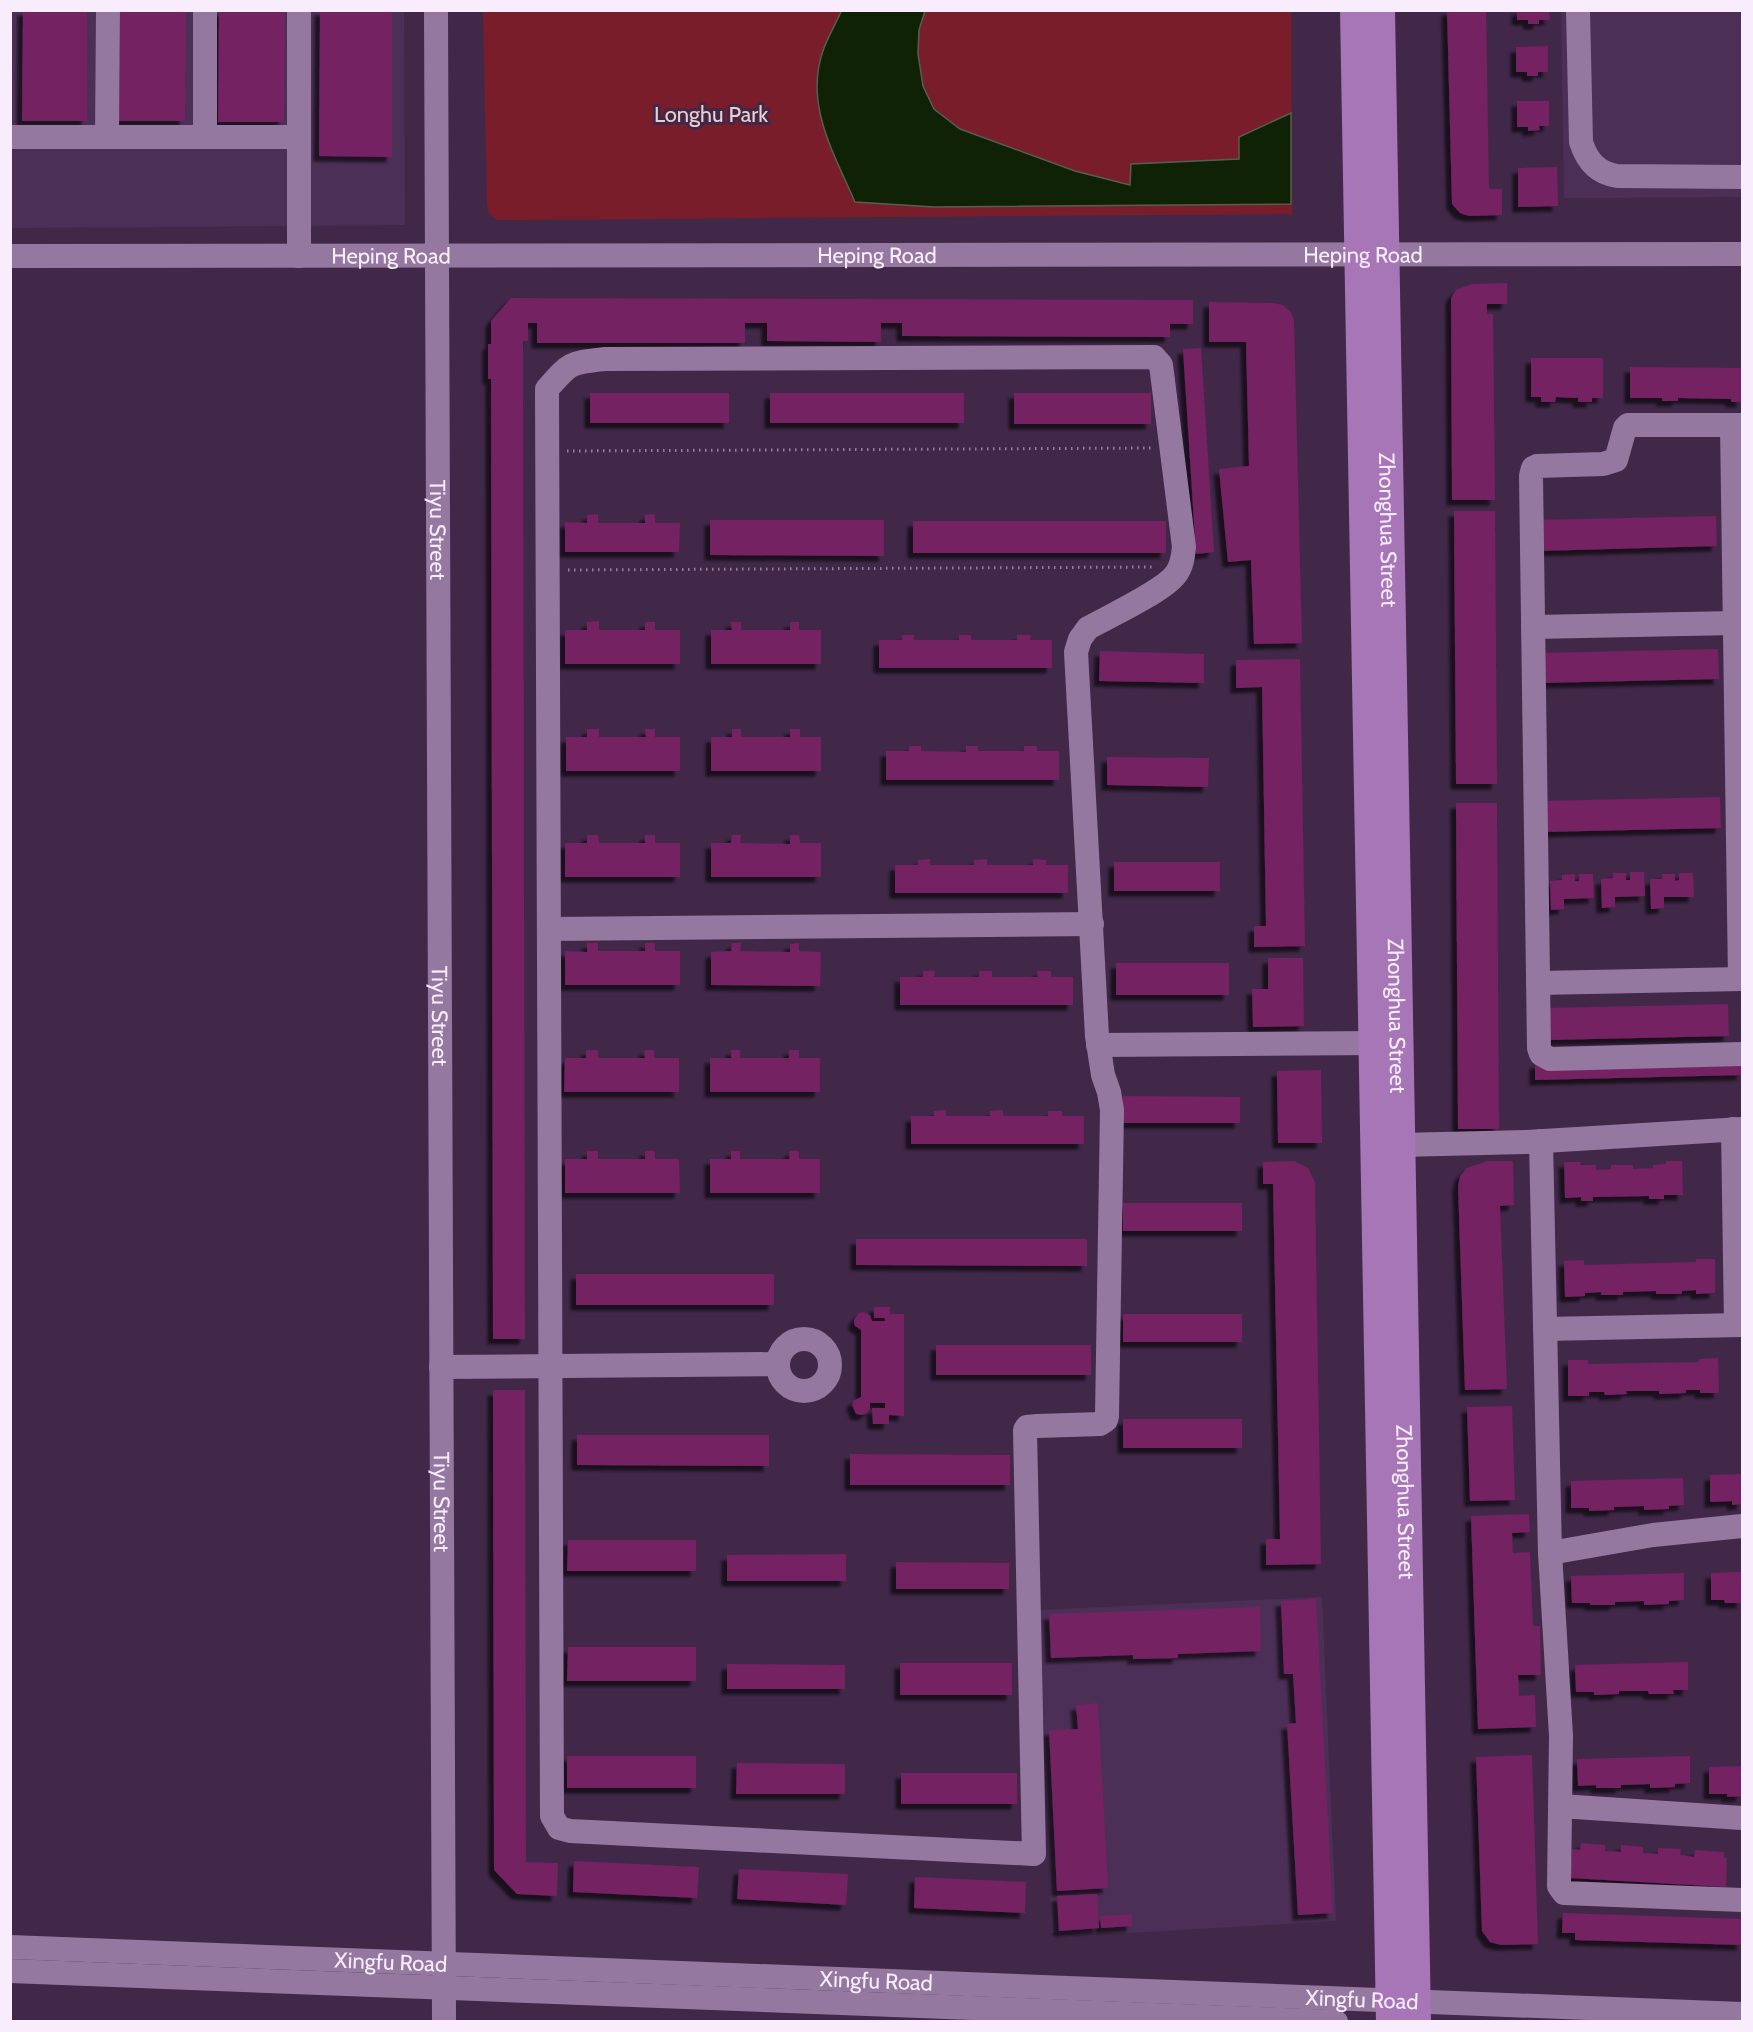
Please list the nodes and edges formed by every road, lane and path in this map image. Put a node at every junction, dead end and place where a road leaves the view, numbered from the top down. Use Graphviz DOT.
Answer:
graph roads {
  1 [pos="108,10"];
  2 [pos="205,10"];
  3 [pos="299,10"];
  4 [pos="436,10"];
  5 [pos="1356,10"];
  6 [pos="1379,10"];
  7 [pos="1578,10"];
  8 [pos="10,137"];
  9 [pos="107,137"];
  10 [pos="205,137"];
  11 [pos="299,137"];
  12 [pos="1743,177"];
  13 [pos="1372,254"];
  14 [pos="1743,254"];
  15 [pos="10,256"];
  16 [pos="299,256"];
  17 [pos="437,256"];
  18 [pos="1737,425"];
  19 [pos="1172,448"];
  20 [pos="547,451"];
  21 [pos="1181,567"];
  22 [pos="548,570"];
  23 [pos="1735,623"];
  24 [pos="1533,627"];
  25 [pos="1092,924"];
  26 [pos="549,929"];
  27 [pos="1741,979"];
  28 [pos="1538,983"];
  29 [pos="1375,1043"];
  30 [pos="1098,1045"];
  31 [pos="1743,1054"];
  32 [pos="1738,1129"];
  33 [pos="1541,1141"];
  34 [pos="1399,1146"];
  35 [pos="1739,1325"];
  36 [pos="1545,1329"];
  37 [pos="778,1364"];
  38 [pos="550,1366"];
  39 [pos="441,1367"];
  40 [pos="1743,1526"];
  41 [pos="1550,1553"];
  42 [pos="1560,1806"];
  43 [pos="1743,1818"];
  44 [pos="1743,1900"];
  45 [pos="10,1947"];
  46 [pos="10,1971"];
  47 [pos="444,1975"];
  48 [pos="1403,2011"];
  49 [pos="1743,2014"];
  50 [pos="444,2022"];
  51 [pos="1336,2022"];
  1 -- 9 [label="street"];
  2 -- 10 [label="street"];
  3 -- 11 [label="street"];
  4 -- 17 [label="street, Tiyu Street"];
  5 -- 13 [label="main road, Zhonghua Street"];
  6 -- 13 [label="main road, Zhonghua Street"];
  7 -- 12 [label="street"];
  8 -- 9 [label="street"];
  9 -- 10 [label="street"];
  10 -- 11 [label="street"];
  11 -- 16 [label="street"];
  13 -- 14 [label="street, Heping Road"];
  13 -- 17 [label="street, Heping Road"];
  13 -- 29 [label="main road, Zhonghua Street"];
  13 -- 34 [label="main road, Zhonghua Street"];
  15 -- 16 [label="street, Heping Road"];
  16 -- 17 [label="street, Heping Road"];
  17 -- 39 [label="street, Tiyu Street"];
  18 -- 23 [label="street"];
  18 -- 24 [label="street"];
  19 -- 20 [label="path"];
  19 -- 20 [label="street"];
  19 -- 21 [label="street"];
  20 -- 22 [label="street"];
  21 -- 22 [label="path"];
  21 -- 25 [label="street"];
  22 -- 26 [label="street"];
  23 -- 24 [label="street"];
  23 -- 27 [label="street"];
  24 -- 28 [label="street"];
  25 -- 26 [label="street"];
  25 -- 30 [label="street"];
  26 -- 38 [label="street"];
  27 -- 28 [label="street"];
  28 -- 31 [label="street"];
  29 -- 30 [label="street"];
  29 -- 48 [label="main road, Zhonghua Street"];
  30 -- 38 [label="street"];
  32 -- 33 [label="street"];
  32 -- 35 [label="street"];
  33 -- 34 [label="street"];
  33 -- 36 [label="street"];
  34 -- 48 [label="main road, Zhonghua Street"];
  35 -- 36 [label="street"];
  36 -- 41 [label="street"];
  37 -- 38 [label="street"];
  38 -- 39 [label="street"];
  39 -- 47 [label="street, Tiyu Street"];
  40 -- 41 [label="street"];
  41 -- 42 [label="street"];
  42 -- 43 [label="street"];
  42 -- 44 [label="street"];
  45 -- 47 [label="street, Xingfu Road"];
  46 -- 47 [label="street, Xingfu Road"];
  47 -- 48 [label="street, Xingfu Road"];
  47 -- 50 [label="street, Tiyu Street"];
  47 -- 51 [label="street, Xingfu Road"];
  48 -- 49 [label="street, Xingfu Road"];
}
